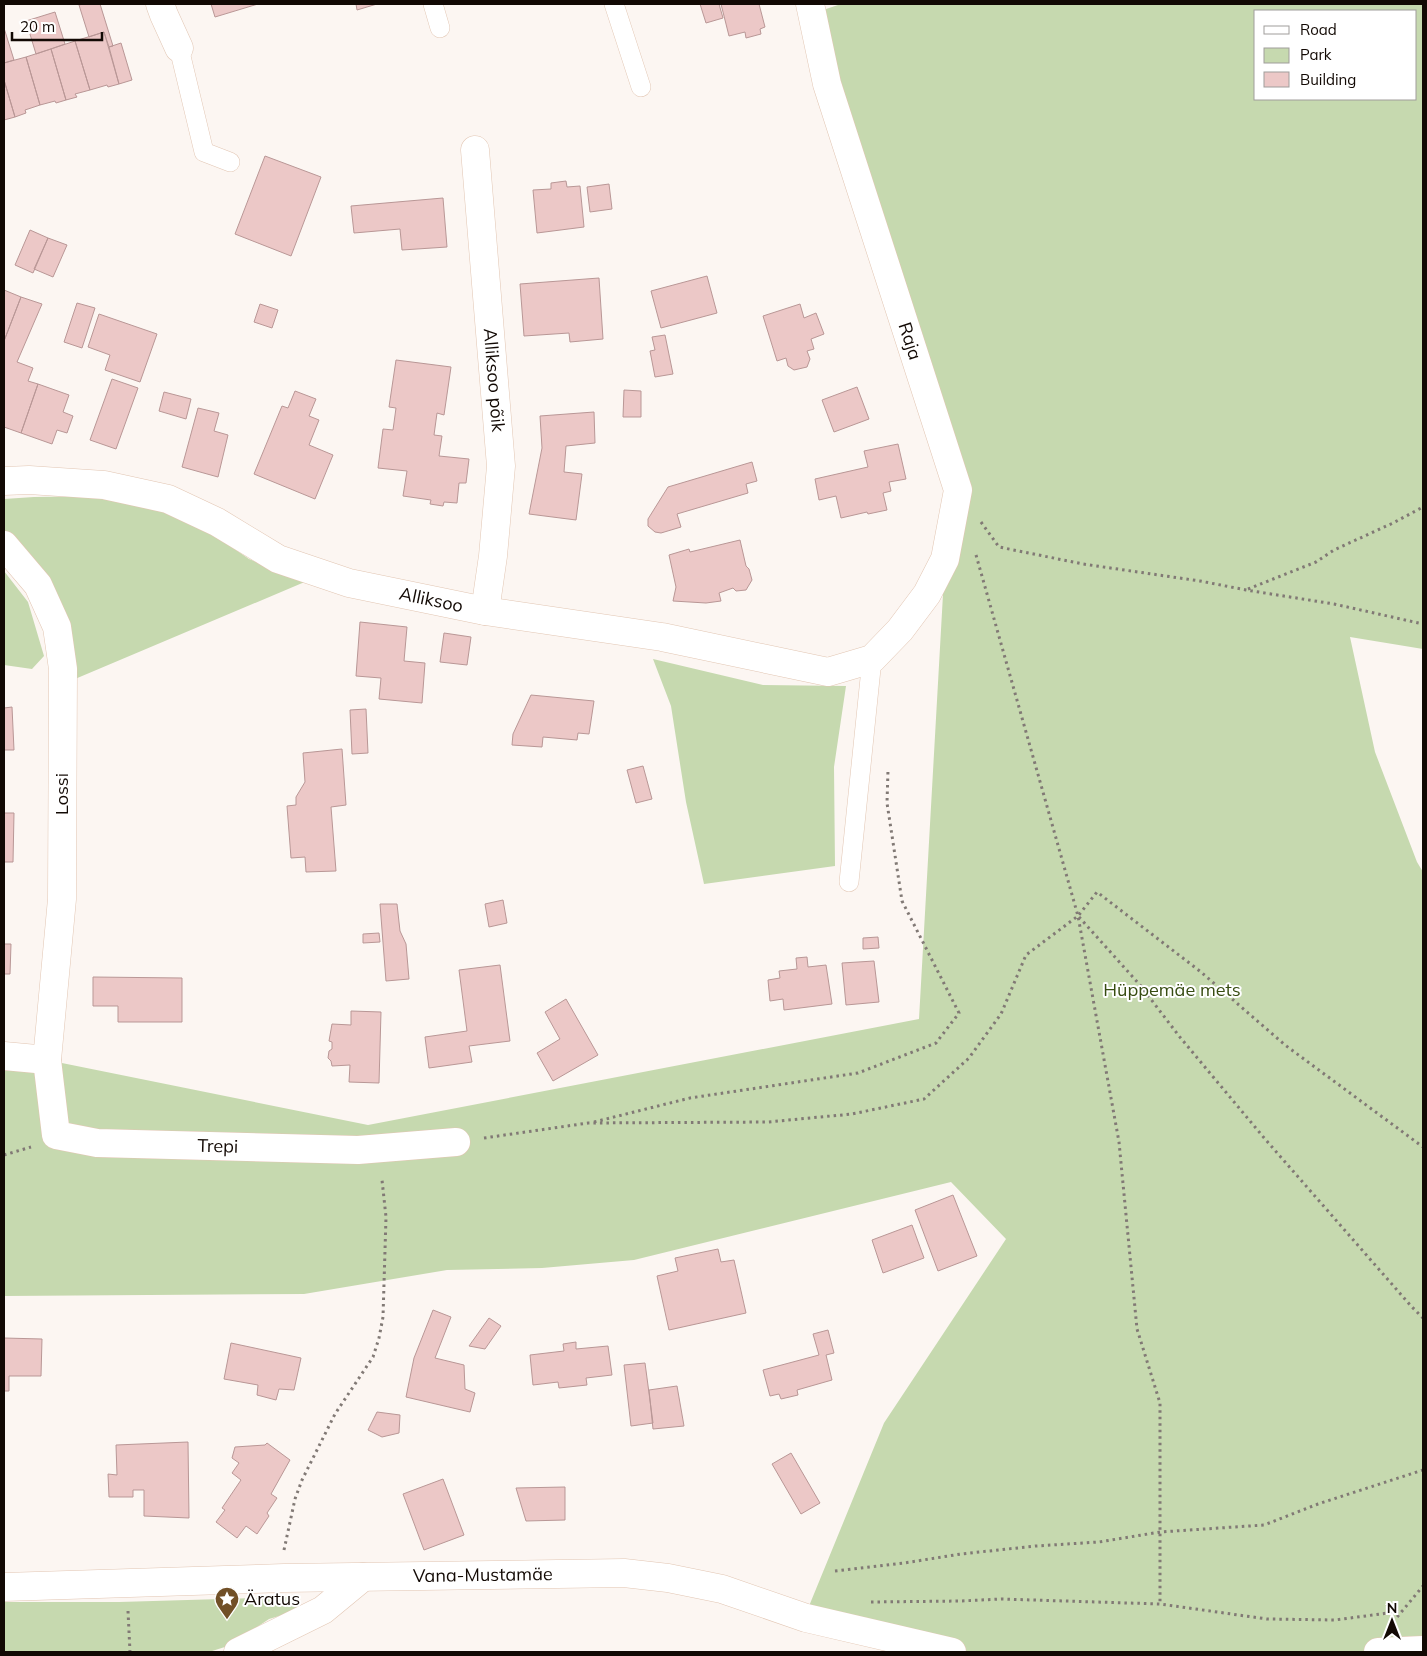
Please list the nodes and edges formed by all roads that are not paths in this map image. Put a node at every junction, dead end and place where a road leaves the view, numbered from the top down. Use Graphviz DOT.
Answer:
graph roads {
  1 [pos="160,4"];
  2 [pos="433,4"];
  3 [pos="614,4"];
  4 [pos="810,4"];
  5 [pos="440,28"];
  6 [pos="179,48"];
  7 [pos="641,87"];
  8 [pos="475,150"];
  9 [pos="230,162"];
  10 [pos="4,481"];
  11 [pos="4,546"];
  12 [pos="485,611"];
  13 [pos="872,659"];
  14 [pos="849,882"];
  15 [pos="4,1056"];
  16 [pos="48,1060"];
  17 [pos="456,1142"];
  18 [pos="363,1576"];
  19 [pos="4,1587"];
  20 [pos="1423,1650"];
  21 [pos="238,1652"];
  22 [pos="952,1652"];
  23 [pos="1378,1652"];
  1 -- 6 [label="street"];
  2 -- 5 [label="lane"];
  3 -- 7 [label="lane"];
  4 -- 13 [label="street, Raja"];
  6 -- 9 [label="lane"];
  8 -- 12 [label="street, Alliksoo põik"];
  10 -- 12 [label="street, Alliksoo"];
  11 -- 16 [label="street, Lossi"];
  12 -- 13 [label="street, Alliksoo"];
  13 -- 14 [label="lane"];
  15 -- 16 [label="street"];
  16 -- 17 [label="street, Trepi"];
  18 -- 19 [label="street, Vana-Mustamäe"];
  18 -- 21 [label="street"];
  18 -- 22 [label="street, Vana-Mustamäe"];
  20 -- 23 [label="street"];
}
